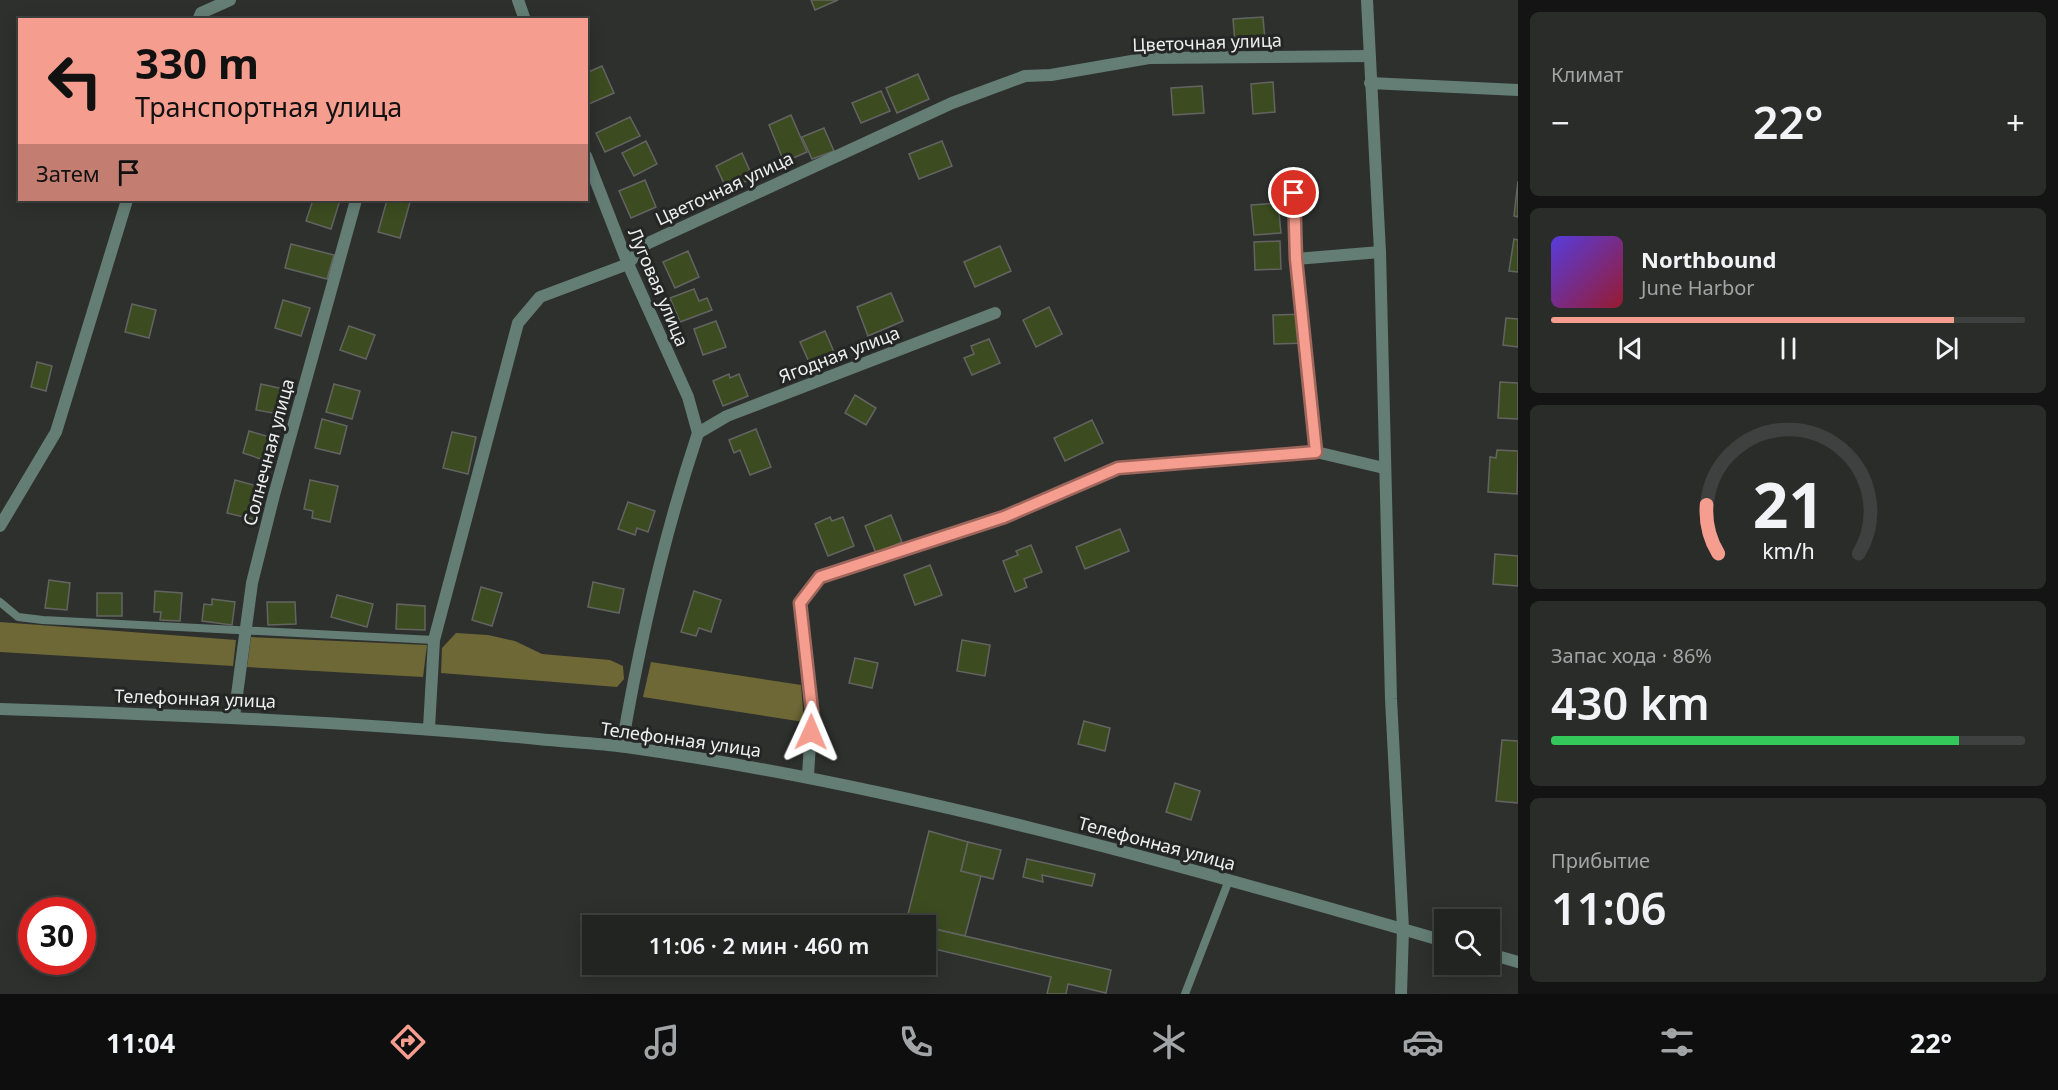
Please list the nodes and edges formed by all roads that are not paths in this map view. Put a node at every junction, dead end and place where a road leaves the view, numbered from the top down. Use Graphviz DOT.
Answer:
graph roads {
  1 [pos="230,0"];
  2 [pos="518,0"];
  3 [pos="1367,0"];
  4 [pos="199,18"];
  5 [pos="524,18"];
  6 [pos="1369,57"];
  7 [pos="1370,83"];
  8 [pos="1518,90"];
  9 [pos="588,161"];
  10 [pos="1294,193"];
  11 [pos="127,201"];
  12 [pos="356,201"];
  13 [pos="1380,252"];
  14 [pos="1296,259"];
  15 [pos="628,264"];
  16 [pos="995,313"];
  17 [pos="698,433"];
  18 [pos="1316,452"];
  19 [pos="1384,468"];
  20 [pos="0,526"];
  21 [pos="0,602"];
  22 [pos="244,631"];
  23 [pos="434,640"];
  24 [pos="0,709"];
  25 [pos="234,717"];
  26 [pos="429,728"];
  27 [pos="622,746"];
  28 [pos="808,776"];
  29 [pos="1229,880"];
  30 [pos="1403,929"];
  31 [pos="1434,938"];
  32 [pos="1500,957"];
  33 [pos="1518,962"];
  34 [pos="1185,994"];
  35 [pos="1401,994"];
  1 -- 4 [label="street"];
  2 -- 5 [label="street"];
  3 -- 6 [label="street"];
  6 -- 7 [label="street"];
  6 -- 15 [label="street, Цветочная улица"];
  7 -- 8 [label="street"];
  7 -- 13 [label="street"];
  9 -- 15 [label="street, Луговая улица"];
  10 -- 14 [label="street"];
  11 -- 20 [label="street"];
  12 -- 22 [label="street, Солнечная улица"];
  13 -- 14 [label="street"];
  13 -- 19 [label="street"];
  14 -- 18 [label="street"];
  15 -- 17 [label="street, Луговая улица"];
  15 -- 23 [label="street, Цветочная улица"];
  16 -- 17 [label="street, Ягодная улица"];
  17 -- 27 [label="street"];
  18 -- 19 [label="street"];
  18 -- 28 [label="street"];
  19 -- 30 [label="street"];
  21 -- 22 [label="lane"];
  22 -- 23 [label="lane"];
  22 -- 25 [label="street, Солнечная улица"];
  23 -- 26 [label="street, Цветочная улица"];
  24 -- 25 [label="street, Телефонная улица"];
  25 -- 26 [label="street, Телефонная улица"];
  26 -- 27 [label="street, Телефонная улица"];
  27 -- 28 [label="street, Телефонная улица"];
  28 -- 29 [label="street, Телефонная улица"];
  29 -- 30 [label="street, Телефонная улица"];
  29 -- 34 [label="lane"];
  30 -- 31 [label="street, Телефонная улица"];
  30 -- 35 [label="street"];
  32 -- 33 [label="street"];
}
